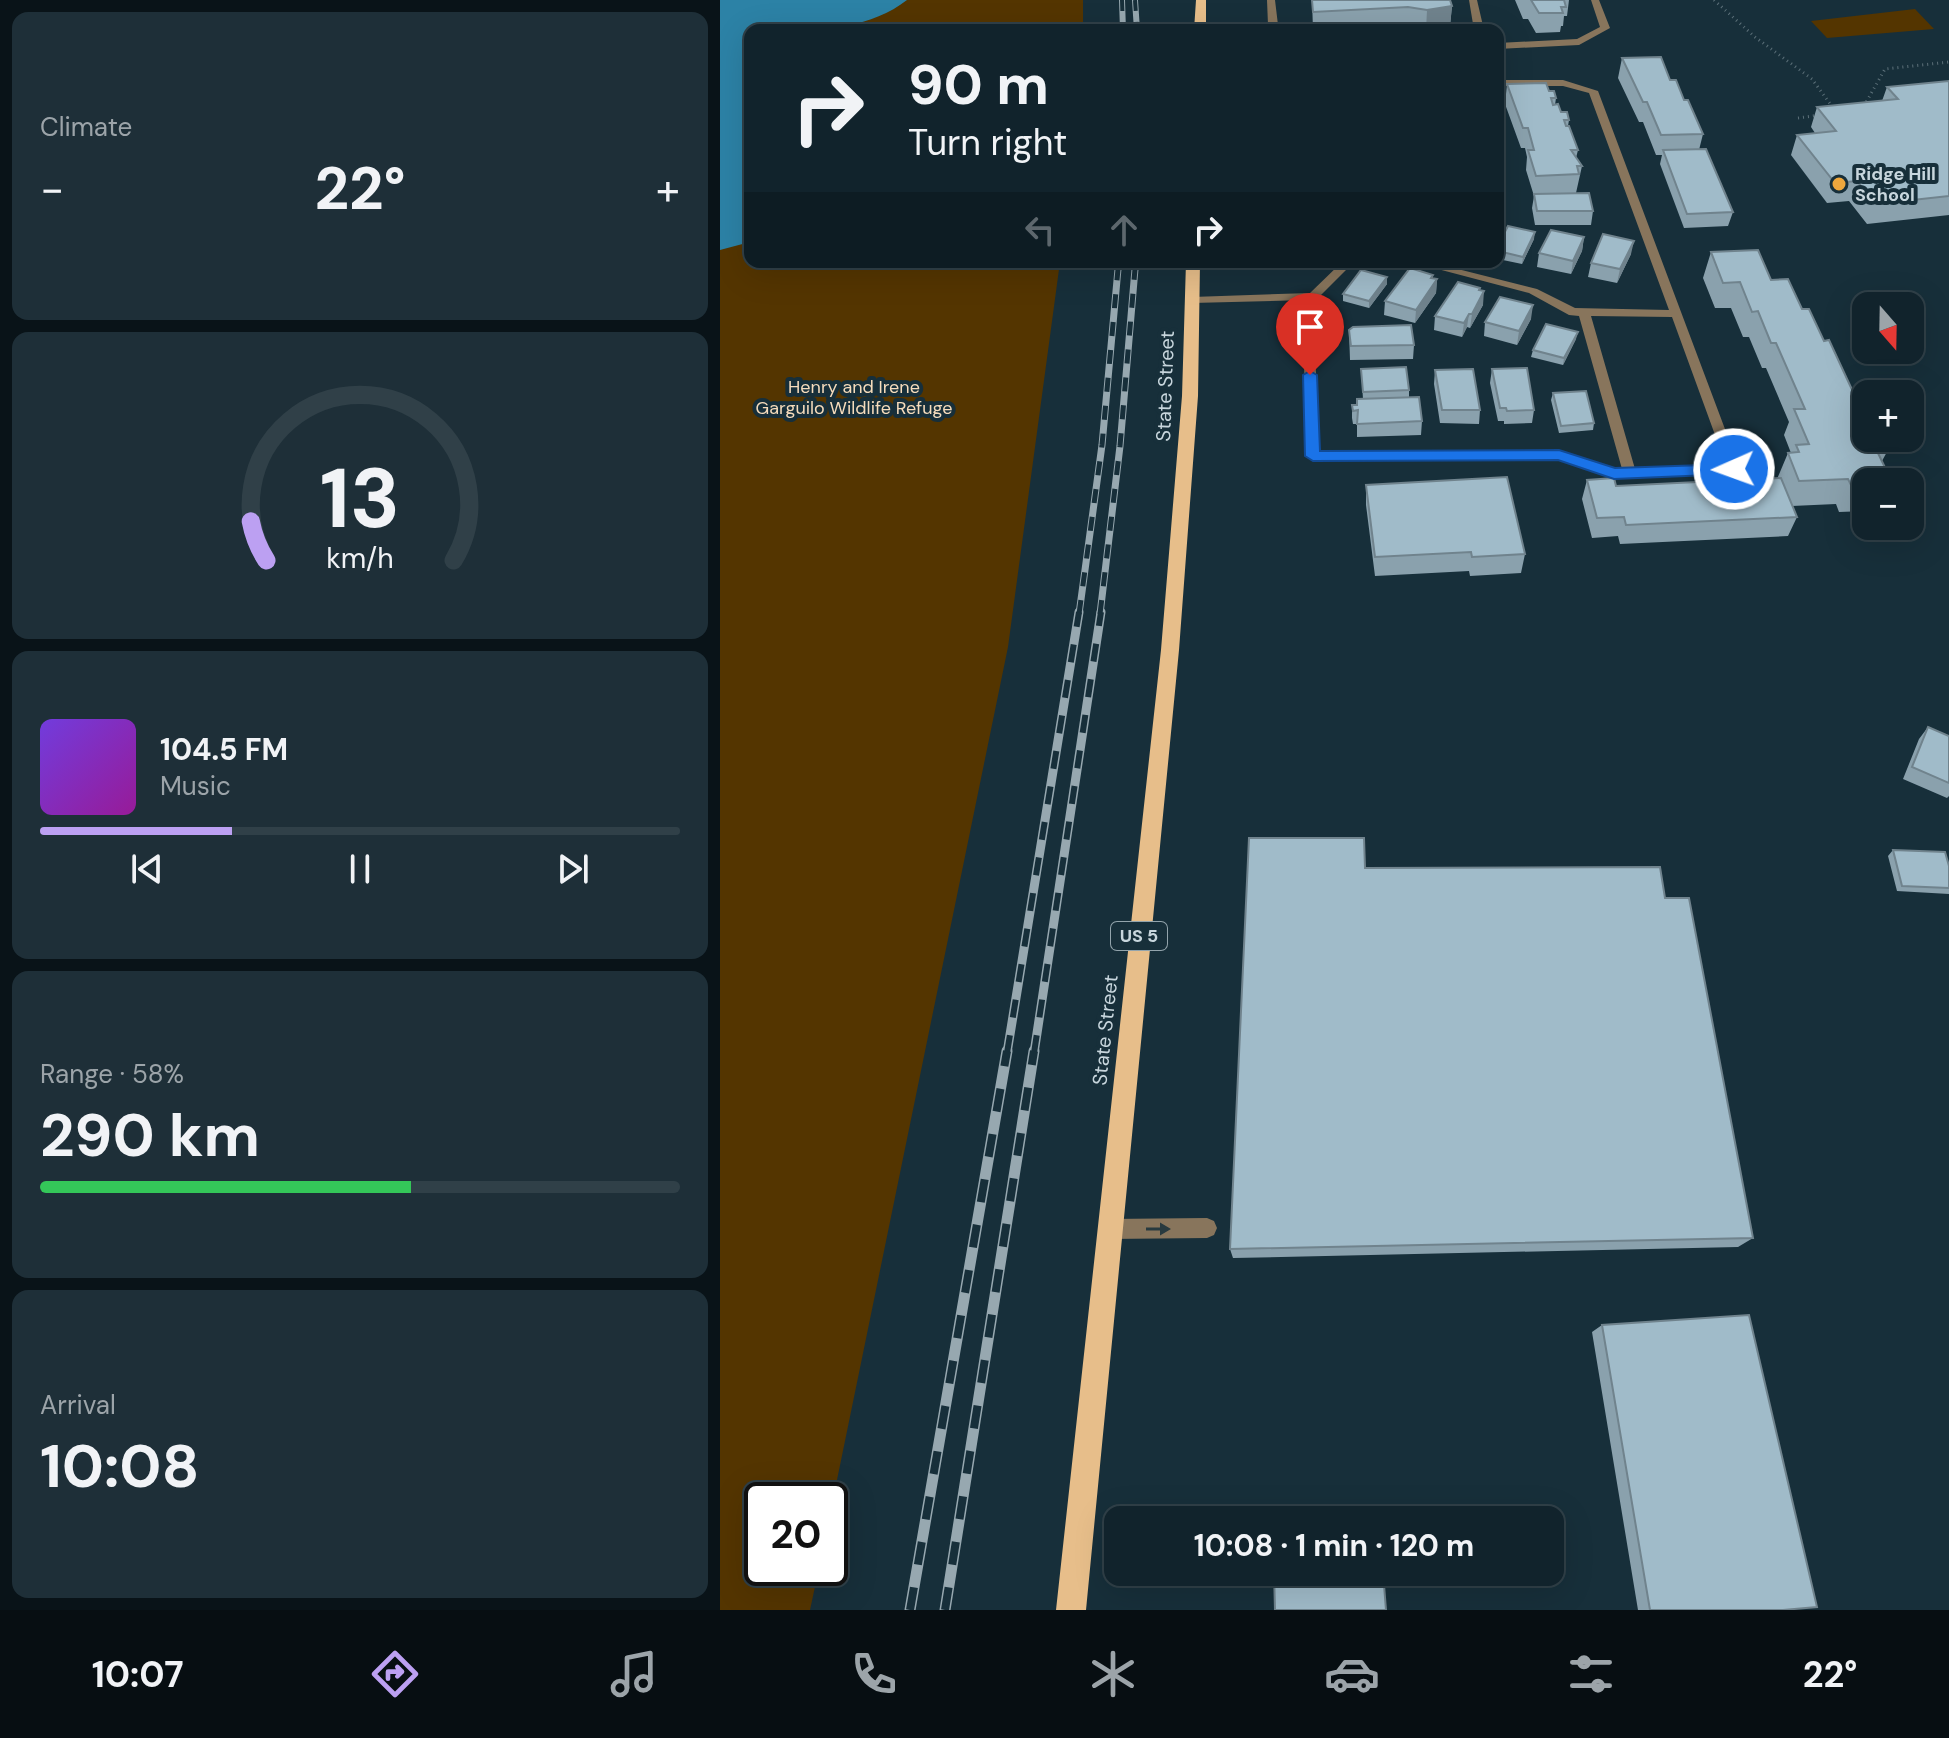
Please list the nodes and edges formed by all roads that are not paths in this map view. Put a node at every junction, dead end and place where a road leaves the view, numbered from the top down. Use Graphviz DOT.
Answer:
graph roads {
  1 [pos="1201,0"];
  2 [pos="1271,0"];
  3 [pos="1473,0"];
  4 [pos="1595,0"];
  5 [pos="1200,24"];
  6 [pos="1273,24"];
  7 [pos="1478,24"];
  8 [pos="1504,46"];
  9 [pos="1504,83"];
  10 [pos="1193,268"];
  11 [pos="1342,268"];
  12 [pos="1441,268"];
  13 [pos="1313,296"];
  14 [pos="1192,300"];
  15 [pos="1677,314"];
  16 [pos="1585,315"];
  17 [pos="1630,473"];
  18 [pos="1207,1228"];
  19 [pos="1109,1229"];
  20 [pos="1071,1610"];
  1 -- 5 [label="main road"];
  2 -- 6 [label="lane"];
  3 -- 7 [label="lane"];
  4 -- 8 [label="lane"];
  9 -- 15 [label="lane"];
  10 -- 14 [label="main road, State Street / US 5"];
  11 -- 13 [label="lane"];
  12 -- 16 [label="lane"];
  13 -- 14 [label="lane"];
  13 -- 17 [label="lane"];
  14 -- 19 [label="main road, State Street / US 5"];
  15 -- 16 [label="lane"];
  15 -- 17 [label="lane"];
  16 -- 17 [label="lane"];
  19 -- 18 [label="lane, one-way"];
  19 -- 20 [label="main road, State Street / US 5"];
}
